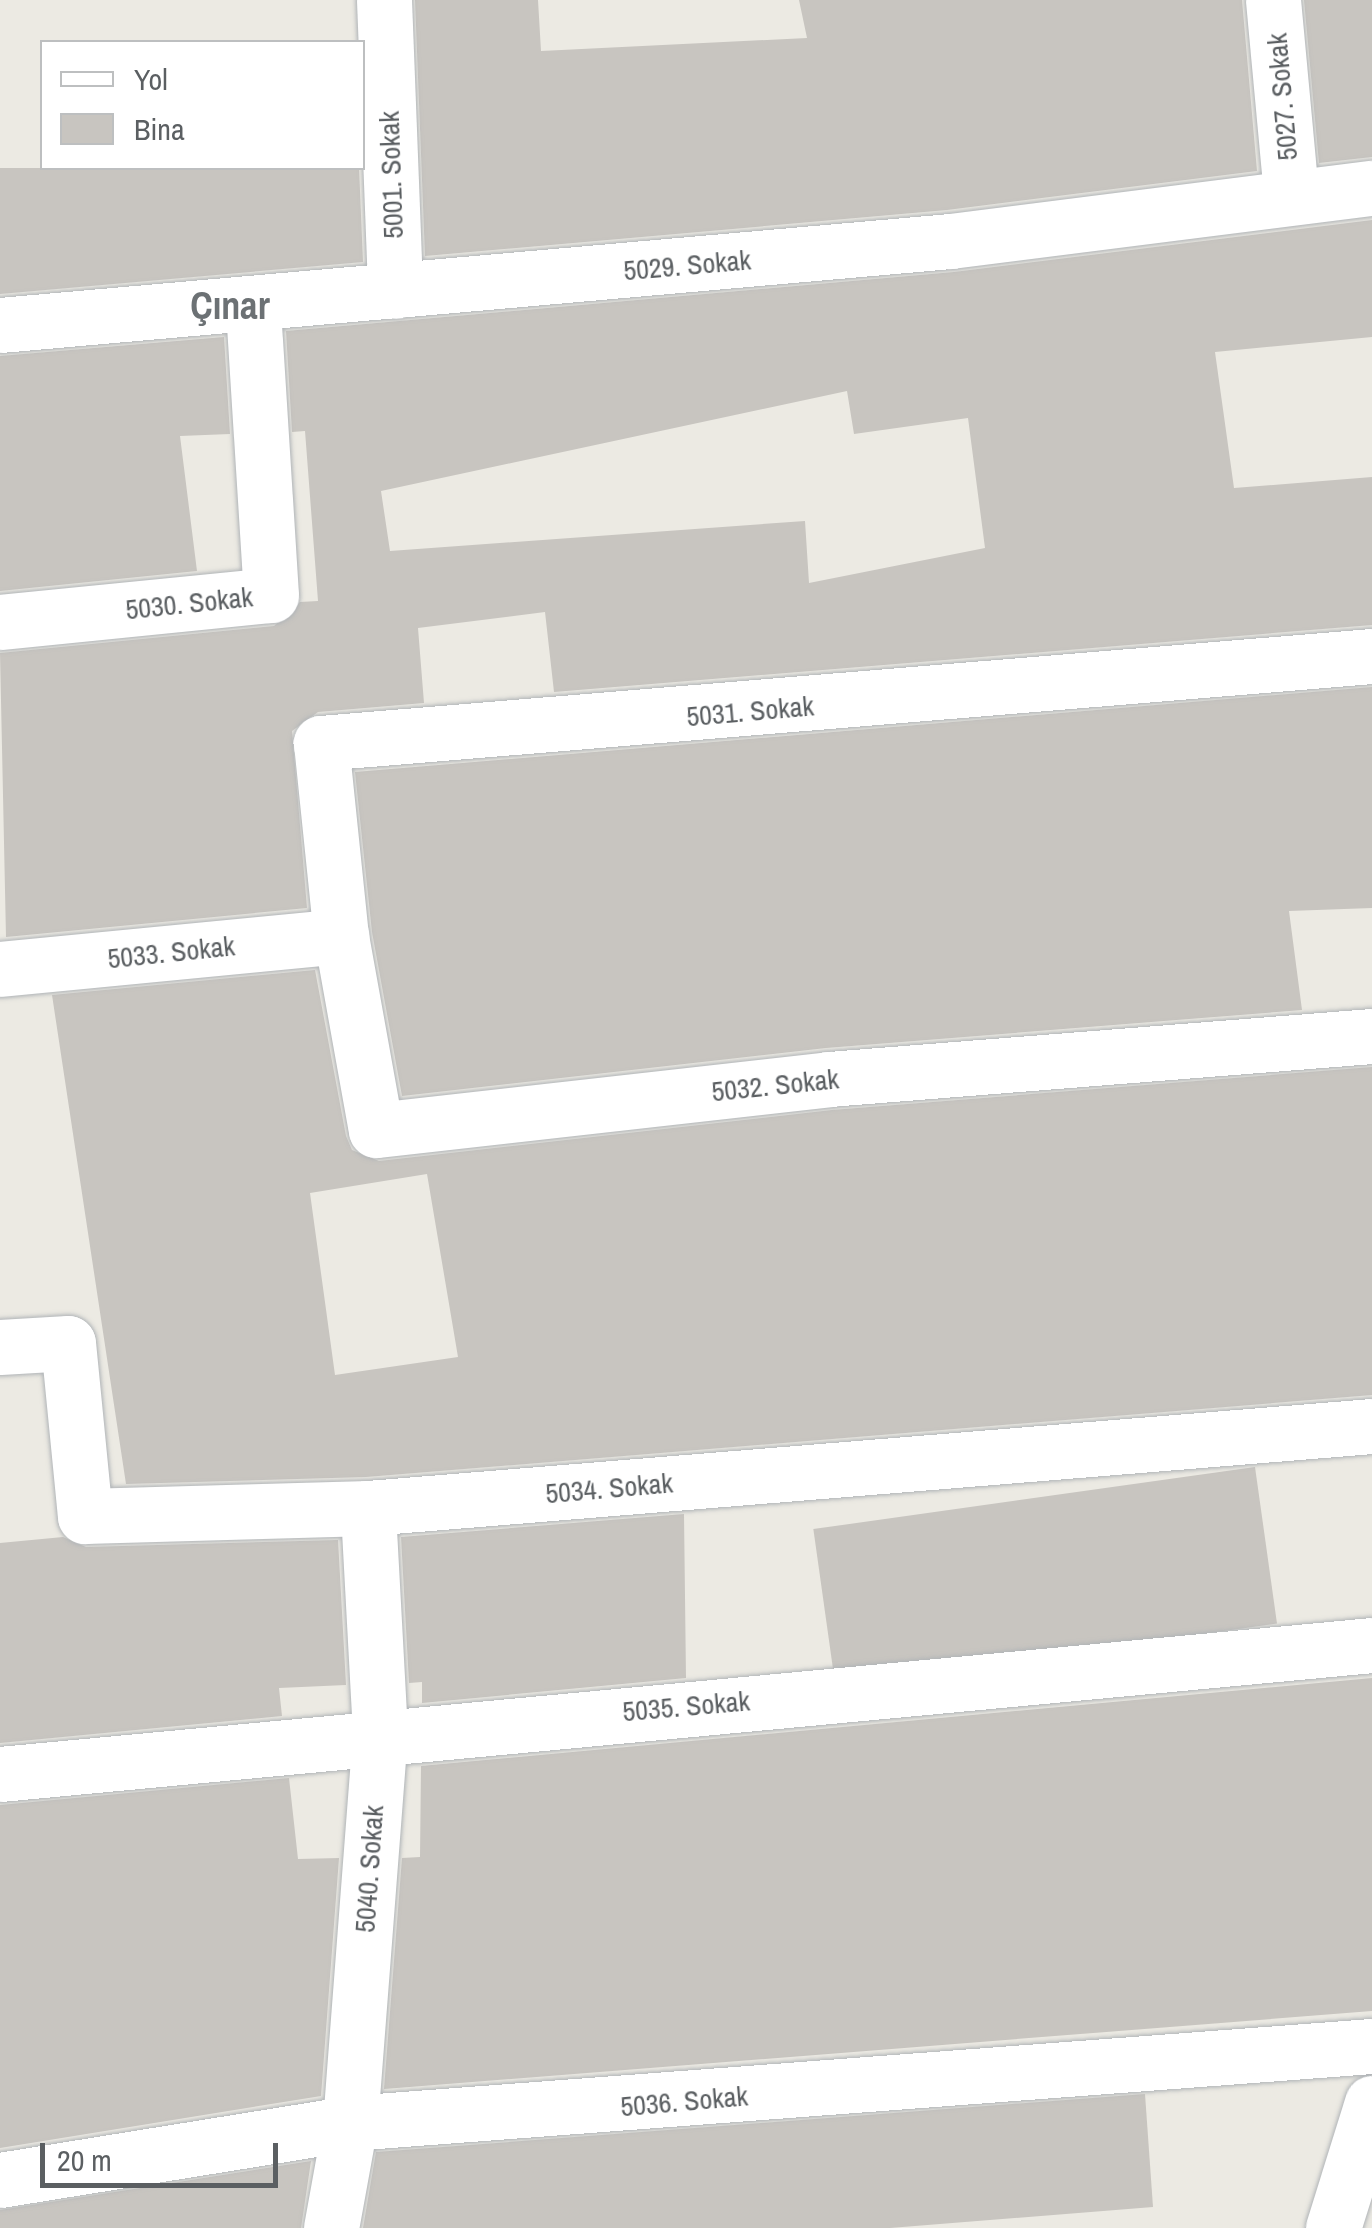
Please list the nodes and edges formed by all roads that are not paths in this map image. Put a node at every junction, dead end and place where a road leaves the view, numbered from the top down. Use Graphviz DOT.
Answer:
graph roads {
  1 [pos="384,0"];
  2 [pos="1272,0"];
  3 [pos="1372,188"];
  4 [pos="1292,195"];
  5 [pos="396,291"];
  6 [pos="253,306"];
  7 [pos="0,325"];
  8 [pos="0,622"];
  9 [pos="1372,656"];
  10 [pos="341,936"];
  11 [pos="0,969"];
  12 [pos="1372,1036"];
  13 [pos="0,1347"];
  14 [pos="1372,1426"];
  15 [pos="368,1508"];
  16 [pos="1372,1645"];
  17 [pos="380,1733"];
  18 [pos="0,1774"];
  19 [pos="1372,2046"];
  20 [pos="1372,2103"];
  21 [pos="350,2123"];
  22 [pos="0,2180"];
  23 [pos="331,2228"];
  24 [pos="1333,2228"];
  1 -- 5 [label="street, 5001. Sokak"];
  2 -- 4 [label="street, 5027. Sokak"];
  3 -- 4 [label="street, 5029. Sokak"];
  4 -- 5 [label="street, 5029. Sokak"];
  5 -- 6 [label="street, 5029. Sokak"];
  6 -- 7 [label="street, 5029. Sokak"];
  6 -- 8 [label="street, 5030. Sokak"];
  9 -- 10 [label="street, 5031. Sokak"];
  10 -- 11 [label="street, 5033. Sokak"];
  10 -- 12 [label="street, 5032. Sokak"];
  13 -- 15 [label="street, 5034. Sokak"];
  14 -- 15 [label="street, 5034. Sokak"];
  15 -- 17 [label="street, 5040. Sokak"];
  16 -- 17 [label="street, 5035. Sokak"];
  17 -- 18 [label="street, 5035. Sokak"];
  17 -- 21 [label="street, 5040. Sokak"];
  19 -- 21 [label="street, 5036. Sokak"];
  20 -- 24 [label="street"];
  21 -- 22 [label="street, 5036. Sokak"];
  21 -- 23 [label="street, 5040. Sokak"];
}
